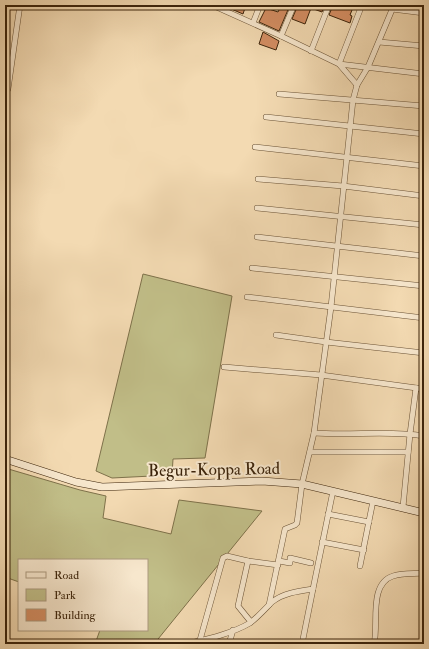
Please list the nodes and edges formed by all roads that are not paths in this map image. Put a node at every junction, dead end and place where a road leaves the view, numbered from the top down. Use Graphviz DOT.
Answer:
graph roads {
  1 [pos="19,5"];
  2 [pos="212,5"];
  3 [pos="229,5"];
  4 [pos="260,5"];
  5 [pos="294,5"];
  6 [pos="329,5"];
  7 [pos="362,5"];
  8 [pos="34,7"];
  9 [pos="393,7"];
  10 [pos="226,12"];
  11 [pos="424,13"];
  12 [pos="253,23"];
  13 [pos="281,36"];
  14 [pos="379,42"];
  15 [pos="424,46"];
  16 [pos="311,51"];
  17 [pos="338,64"];
  18 [pos="368,67"];
  19 [pos="424,74"];
  20 [pos="357,85"];
  21 [pos="8,88"];
  22 [pos="279,94"];
  23 [pos="353,100"];
  24 [pos="424,106"];
  25 [pos="266,117"];
  26 [pos="351,127"];
  27 [pos="424,134"];
  28 [pos="255,147"];
  29 [pos="347,156"];
  30 [pos="424,166"];
  31 [pos="258,179"];
  32 [pos="343,186"];
  33 [pos="424,196"];
  34 [pos="257,208"];
  35 [pos="340,217"];
  36 [pos="424,225"];
  37 [pos="257,237"];
  38 [pos="337,246"];
  39 [pos="424,256"];
  40 [pos="252,268"];
  41 [pos="334,277"];
  42 [pos="424,286"];
  43 [pos="247,297"];
  44 [pos="331,307"];
  45 [pos="424,318"];
  46 [pos="276,335"];
  47 [pos="326,342"];
  48 [pos="424,354"];
  49 [pos="224,367"];
  50 [pos="321,375"];
  51 [pos="416,388"];
  52 [pos="424,389"];
  53 [pos="314,433"];
  54 [pos="410,434"];
  55 [pos="424,436"];
  56 [pos="310,452"];
  57 [pos="408,452"];
  58 [pos="5,459"];
  59 [pos="302,484"];
  60 [pos="333,491"];
  61 [pos="373,501"];
  62 [pos="402,508"];
  63 [pos="424,513"];
  64 [pos="328,514"];
  65 [pos="369,522"];
  66 [pos="322,542"];
  67 [pos="364,550"];
  68 [pos="248,561"];
  69 [pos="278,563"];
  70 [pos="311,563"];
  71 [pos="360,566"];
  72 [pos="424,572"];
  73 [pos="312,589"];
  74 [pos="269,606"];
  75 [pos="251,622"];
  76 [pos="233,630"];
  77 [pos="200,640"];
  78 [pos="186,644"];
  79 [pos="229,644"];
  80 [pos="302,644"];
  81 [pos="374,644"];
  1 -- 8 [label="street"];
  1 -- 21 [label="street"];
  2 -- 10 [label="street"];
  3 -- 10 [label="street"];
  4 -- 12 [label="street"];
  5 -- 13 [label="street"];
  6 -- 16 [label="street"];
  7 -- 17 [label="street"];
  9 -- 11 [label="street"];
  9 -- 14 [label="street"];
  10 -- 12 [label="street"];
  12 -- 13 [label="street"];
  13 -- 16 [label="street"];
  14 -- 15 [label="street"];
  14 -- 18 [label="street"];
  16 -- 17 [label="street"];
  17 -- 18 [label="street"];
  17 -- 20 [label="street"];
  18 -- 19 [label="street"];
  18 -- 20 [label="street"];
  20 -- 23 [label="street"];
  22 -- 23 [label="street"];
  23 -- 24 [label="street"];
  23 -- 26 [label="street"];
  25 -- 26 [label="street"];
  26 -- 27 [label="street"];
  26 -- 29 [label="street"];
  28 -- 29 [label="street"];
  29 -- 30 [label="street"];
  29 -- 32 [label="street"];
  31 -- 32 [label="street"];
  32 -- 33 [label="street"];
  32 -- 35 [label="street"];
  34 -- 35 [label="street"];
  35 -- 36 [label="street"];
  35 -- 38 [label="street"];
  37 -- 38 [label="street"];
  38 -- 39 [label="street"];
  38 -- 41 [label="street"];
  40 -- 41 [label="street"];
  41 -- 42 [label="street"];
  41 -- 44 [label="street"];
  43 -- 44 [label="street"];
  44 -- 45 [label="street"];
  44 -- 47 [label="street"];
  46 -- 47 [label="street"];
  47 -- 48 [label="street"];
  47 -- 50 [label="street"];
  49 -- 50 [label="street"];
  50 -- 51 [label="street"];
  50 -- 53 [label="street"];
  51 -- 52 [label="street"];
  51 -- 54 [label="street"];
  53 -- 54 [label="street"];
  53 -- 56 [label="street"];
  54 -- 55 [label="street"];
  54 -- 57 [label="street"];
  56 -- 57 [label="street"];
  56 -- 59 [label="street"];
  57 -- 62 [label="street"];
  58 -- 59 [label="main road, Begur-Koppa Road"];
  59 -- 60 [label="main road, Begur-Koppa Road"];
  59 -- 69 [label="street"];
  60 -- 61 [label="main road, Begur-Koppa Road"];
  60 -- 64 [label="street"];
  61 -- 62 [label="main road, Begur-Koppa Road"];
  61 -- 65 [label="street"];
  62 -- 63 [label="main road, Begur-Koppa Road"];
  64 -- 65 [label="street"];
  64 -- 66 [label="street"];
  65 -- 67 [label="street"];
  66 -- 67 [label="street"];
  66 -- 73 [label="street"];
  67 -- 71 [label="street"];
  68 -- 69 [label="street"];
  68 -- 75 [label="street"];
  68 -- 77 [label="street"];
  69 -- 70 [label="street"];
  69 -- 74 [label="street"];
  72 -- 81 [label="street"];
  73 -- 74 [label="street"];
  73 -- 80 [label="street"];
  74 -- 75 [label="street"];
  75 -- 76 [label="street"];
  76 -- 77 [label="street"];
  76 -- 79 [label="street"];
  77 -- 78 [label="street"];
}
